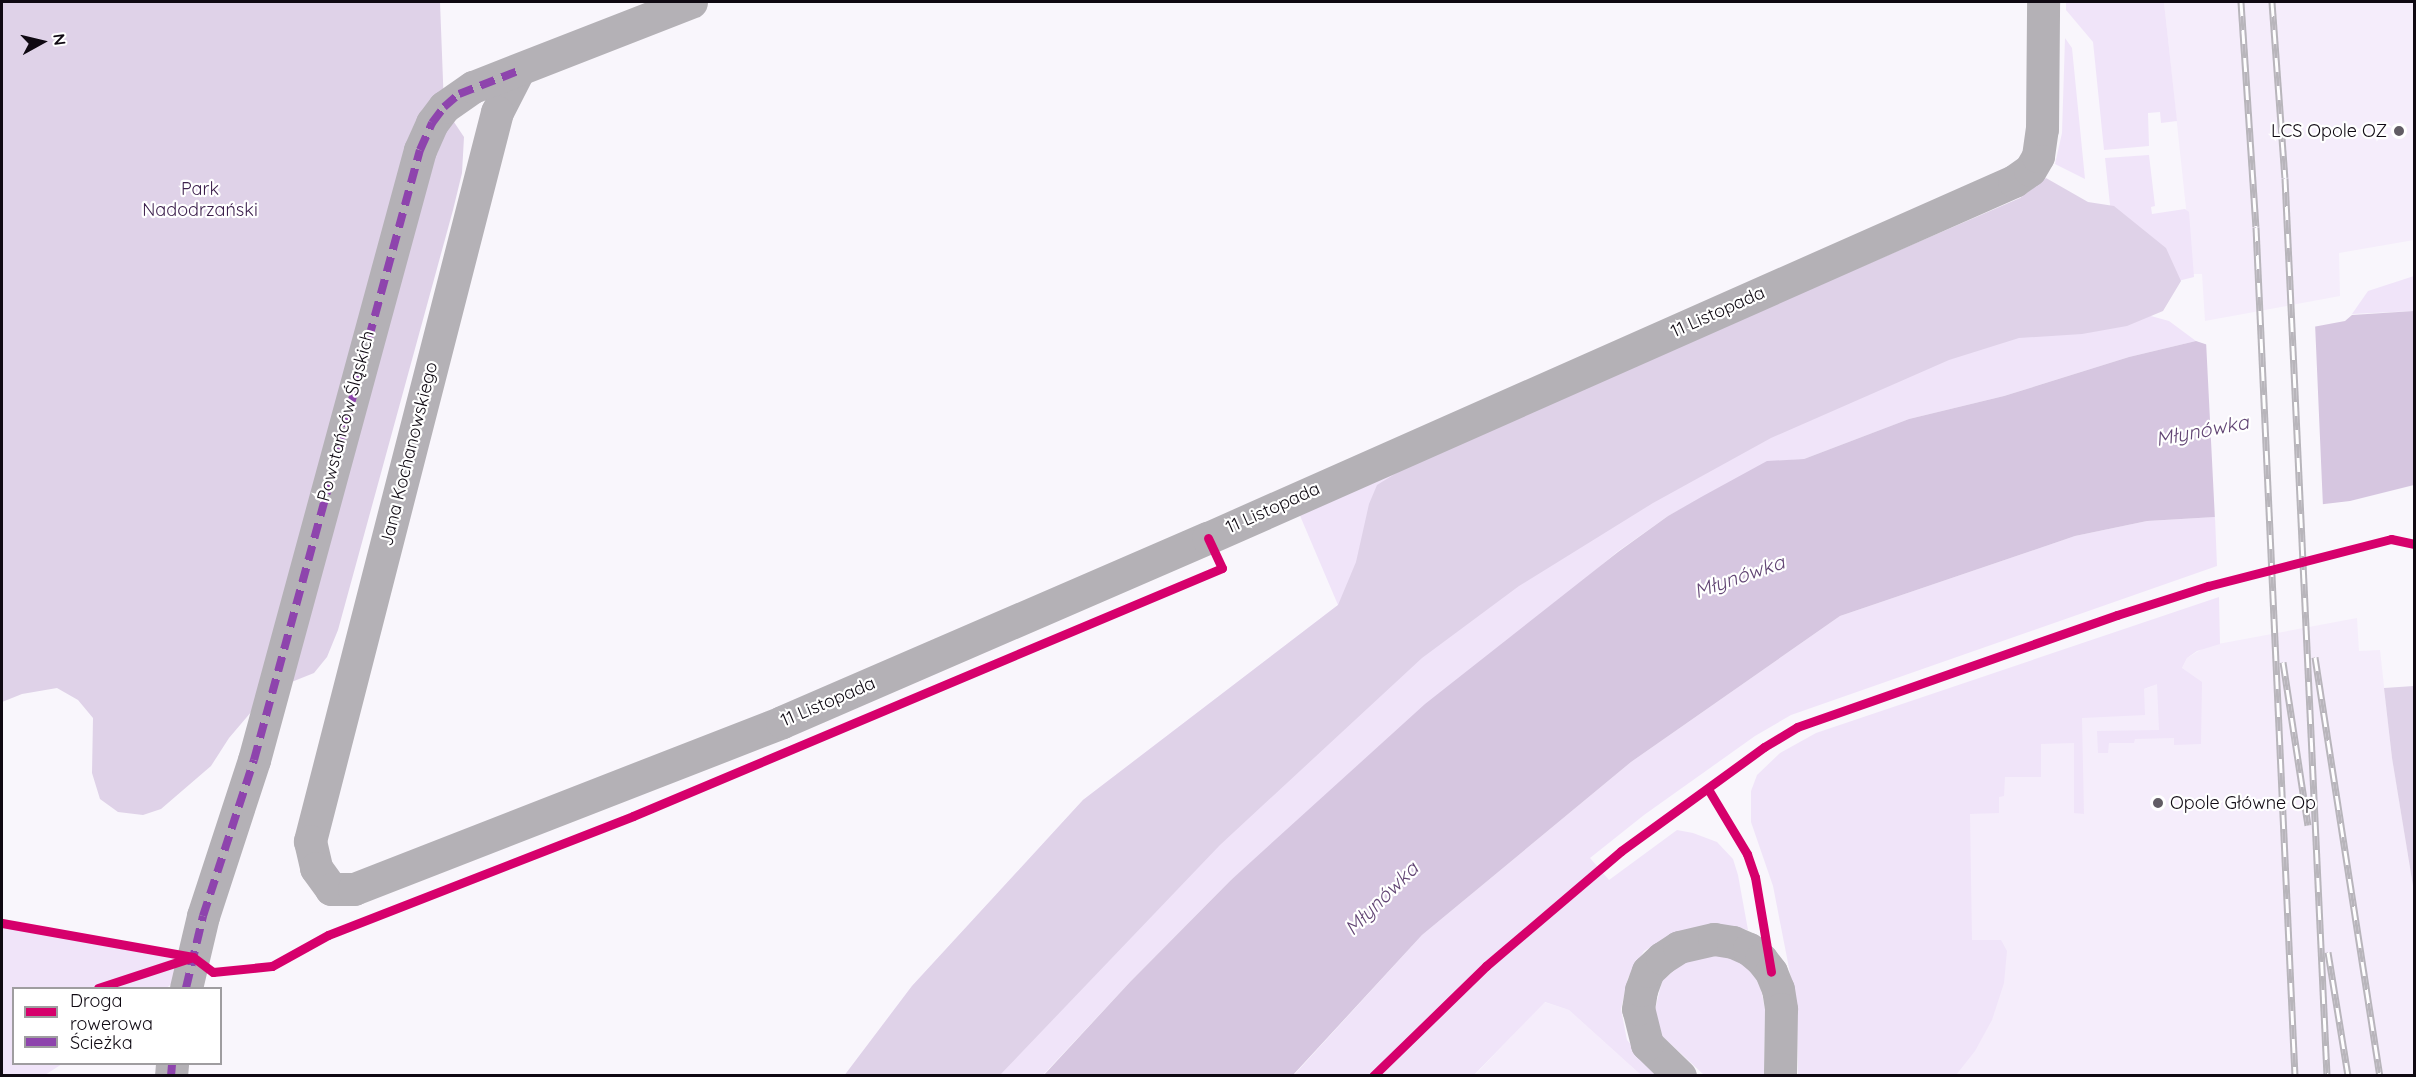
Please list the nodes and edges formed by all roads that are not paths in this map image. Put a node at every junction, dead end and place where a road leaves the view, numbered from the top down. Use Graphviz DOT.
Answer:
graph roads {
  1 [pos="691,2"];
  2 [pos="2043,2"];
  3 [pos="518,71"];
  4 [pos="310,841"];
  5 [pos="186,987"];
  6 [pos="1680,1076"];
  7 [pos="1780,1076"];
  1 -- 3 [label="street, Powstańców Śląskich"];
  2 -- 4 [label="street, 11 Listopada"];
  3 -- 4 [label="street, Jana Kochanowskiego"];
  3 -- 5 [label="street, Powstańców Śląskich"];
  6 -- 7 [label="street"];
}
